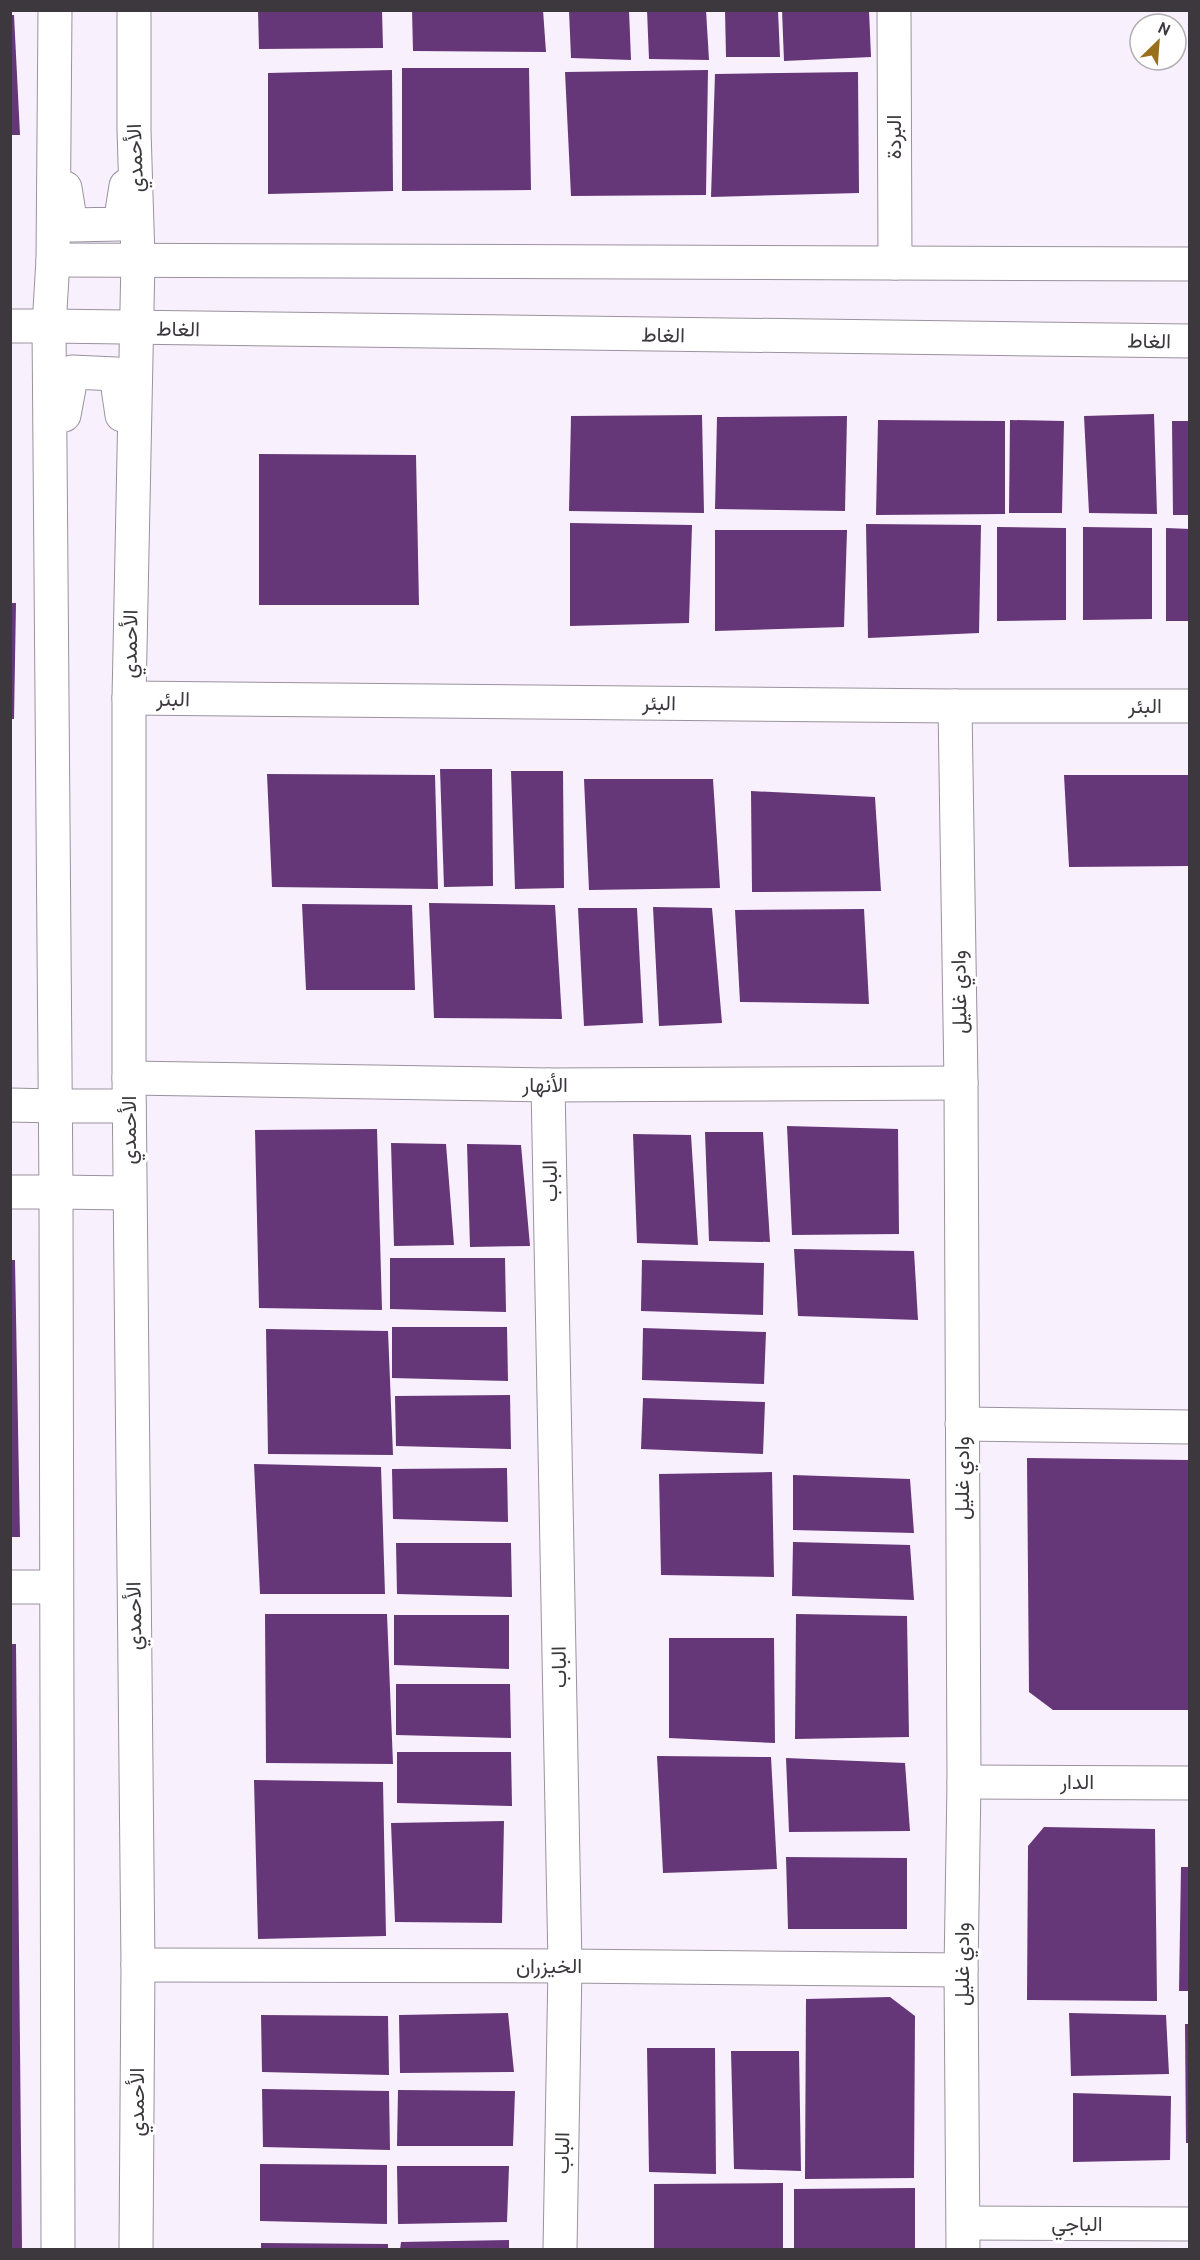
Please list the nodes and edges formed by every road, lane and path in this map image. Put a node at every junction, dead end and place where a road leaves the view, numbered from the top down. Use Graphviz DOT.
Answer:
graph roads {
  1 [pos="55,10"];
  2 [pos="134,10"];
  3 [pos="894,10"];
  4 [pos="55,121"];
  5 [pos="134,130"];
  6 [pos="138,259"];
  7 [pos="53,260"];
  8 [pos="895,263"];
  9 [pos="1190,264"];
  10 [pos="10,326"];
  11 [pos="49,326"];
  12 [pos="137,328"];
  13 [pos="1190,341"];
  14 [pos="50,482"];
  15 [pos="134,482"];
  16 [pos="129,698"];
  17 [pos="955,706"];
  18 [pos="1190,706"];
  19 [pos="961,1083"];
  20 [pos="548,1085"];
  21 [pos="129,1092"];
  22 [pos="10,1105"];
  23 [pos="55,1106"];
  24 [pos="10,1192"];
  25 [pos="56,1192"];
  26 [pos="129,1193"];
  27 [pos="962,1424"];
  28 [pos="1190,1427"];
  29 [pos="10,1587"];
  30 [pos="55,1587"];
  31 [pos="964,1782"];
  32 [pos="1190,1783"];
  33 [pos="138,1965"];
  34 [pos="565,1966"];
  35 [pos="961,1970"];
  36 [pos="1190,2224"];
  37 [pos="963,2236"];
  38 [pos="58,2250"];
  39 [pos="136,2250"];
  40 [pos="560,2250"];
  1 -- 4 [label="street"];
  2 -- 5 [label="street, الأحمدي"];
  3 -- 8 [label="street, البردة"];
  4 -- 5 [label="street"];
  4 -- 7 [label="street"];
  5 -- 6 [label="street, الأحمدي"];
  6 -- 7 [label="street"];
  6 -- 8 [label="street"];
  6 -- 12 [label="street, الأحمدي"];
  7 -- 11 [label="street"];
  8 -- 9 [label="street"];
  10 -- 11 [label="street"];
  11 -- 12 [label="street, الغاط"];
  11 -- 14 [label="street"];
  12 -- 13 [label="street, الغاط"];
  12 -- 15 [label="street, الأحمدي"];
  14 -- 15 [label="street"];
  14 -- 23 [label="street"];
  15 -- 16 [label="street, الأحمدي"];
  16 -- 17 [label="street, البئر"];
  16 -- 21 [label="street, الأحمدي"];
  17 -- 18 [label="street, البئر"];
  17 -- 19 [label="street, وادي غليل"];
  19 -- 20 [label="street, الأنهار"];
  19 -- 27 [label="street, وادي غليل"];
  20 -- 21 [label="street, الأنهار"];
  20 -- 34 [label="street, الباب"];
  21 -- 23 [label="street, الأنهار"];
  21 -- 26 [label="street, الأحمدي"];
  22 -- 23 [label="street, الأنهار"];
  23 -- 25 [label="street"];
  24 -- 25 [label="street"];
  25 -- 26 [label="street"];
  25 -- 30 [label="street"];
  26 -- 33 [label="street, الأحمدي"];
  27 -- 28 [label="street"];
  27 -- 31 [label="street, وادي غليل"];
  29 -- 30 [label="street"];
  30 -- 38 [label="street"];
  31 -- 32 [label="street, الدار"];
  31 -- 35 [label="street, وادي غليل"];
  33 -- 34 [label="street, الخيزران"];
  33 -- 39 [label="street, الأحمدي"];
  34 -- 35 [label="street, الخيزران"];
  34 -- 40 [label="street, الباب"];
  35 -- 37 [label="street, وادي غليل"];
  36 -- 37 [label="street, الباجي"];
}
